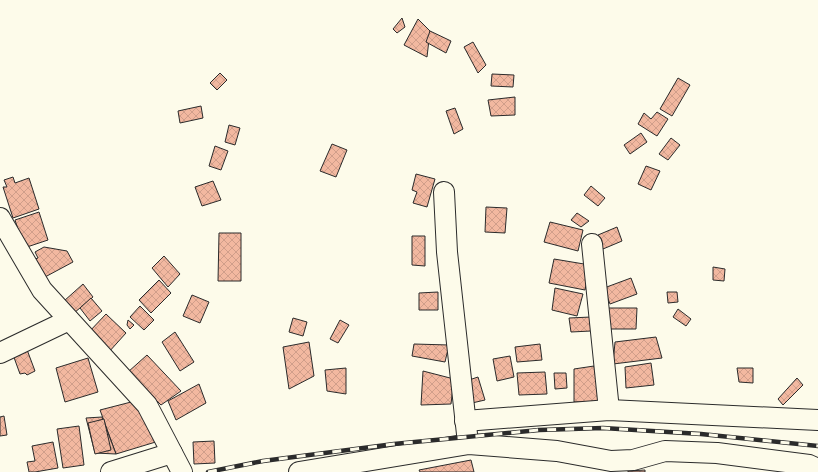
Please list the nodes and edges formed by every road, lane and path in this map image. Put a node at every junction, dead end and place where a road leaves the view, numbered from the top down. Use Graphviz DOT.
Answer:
graph roads {
  1 [pos="444,192"];
  2 [pos="0,218"];
  3 [pos="592,244"];
  4 [pos="69,320"];
  5 [pos="0,353"];
  6 [pos="609,410"];
  7 [pos="818,420"];
  8 [pos="465,421"];
  9 [pos="469,444"];
  10 [pos="172,453"];
  11 [pos="818,469"];
  12 [pos="111,472"];
  13 [pos="182,472"];
  14 [pos="299,472"];
  1 -- 8 [label="street"];
  2 -- 4 [label="street"];
  3 -- 6 [label="street"];
  4 -- 5 [label="street"];
  4 -- 10 [label="street"];
  6 -- 7 [label="street"];
  6 -- 8 [label="street"];
  8 -- 9 [label="street"];
  9 -- 11 [label="street"];
  9 -- 14 [label="street"];
  10 -- 12 [label="street"];
  10 -- 13 [label="street"];
}
